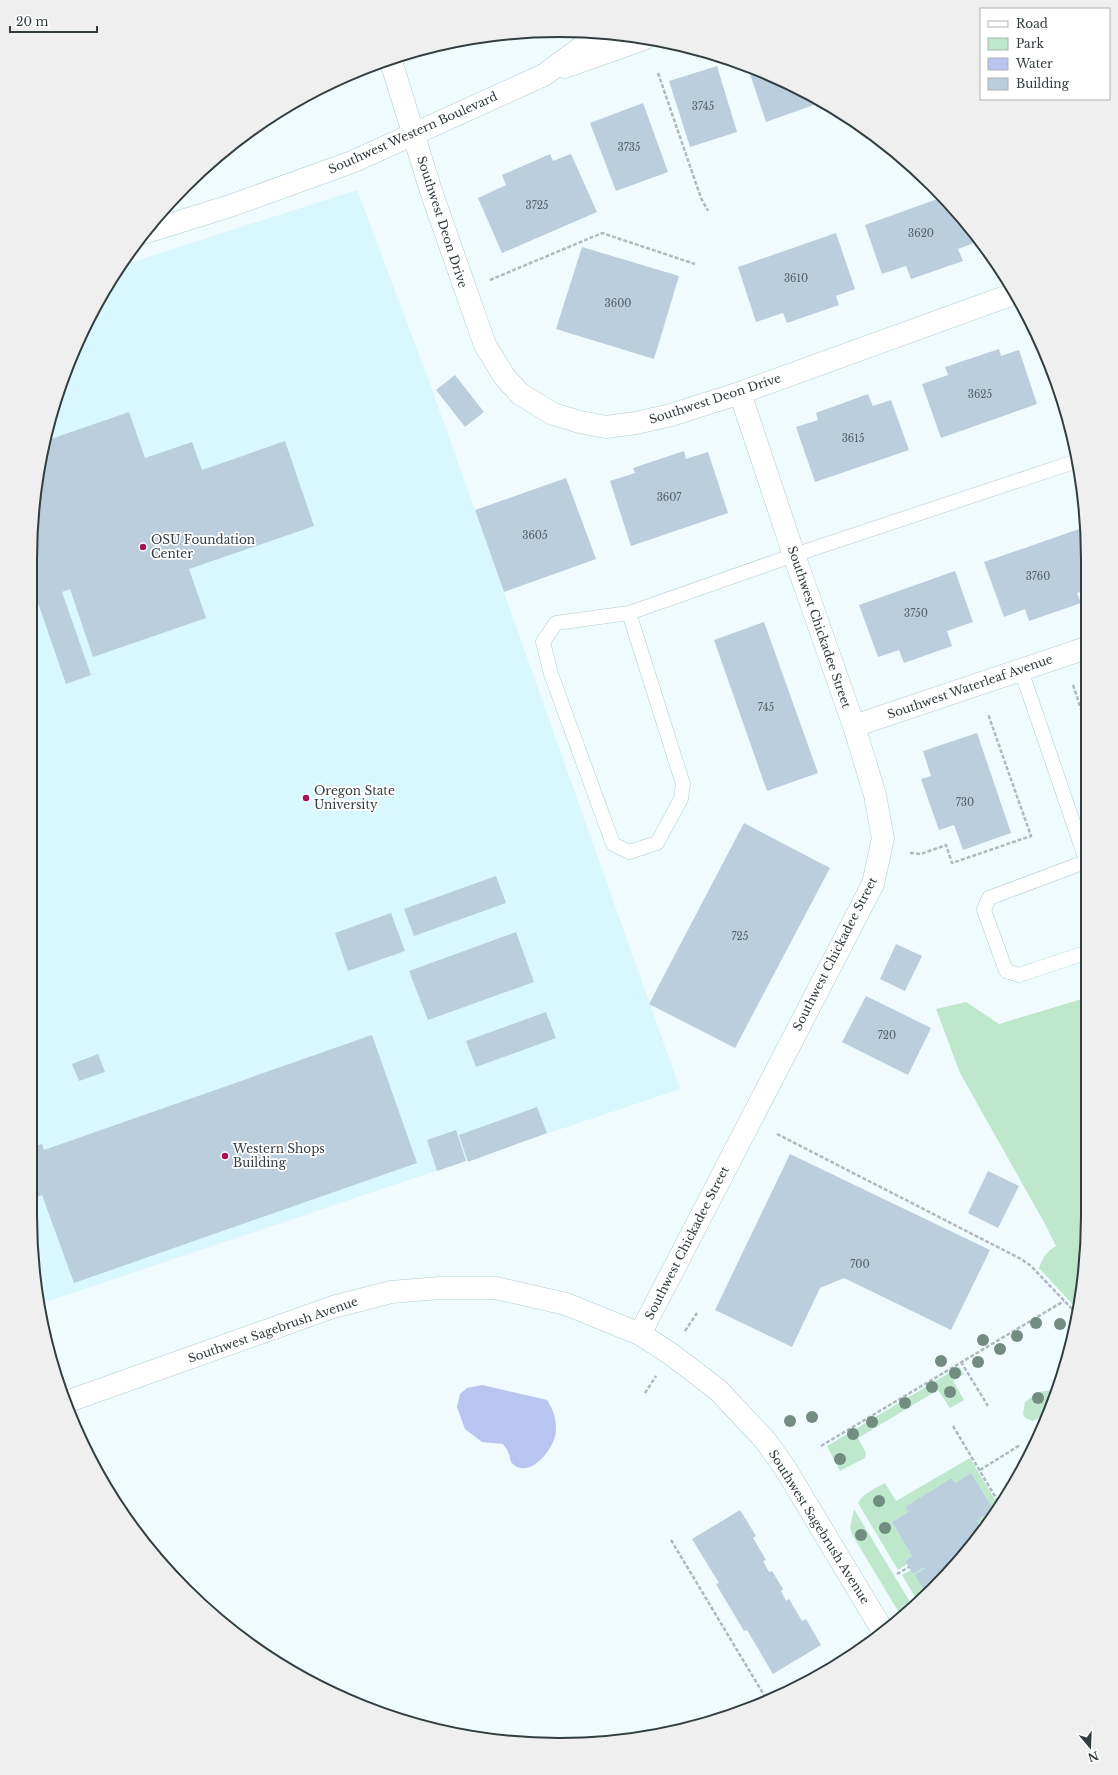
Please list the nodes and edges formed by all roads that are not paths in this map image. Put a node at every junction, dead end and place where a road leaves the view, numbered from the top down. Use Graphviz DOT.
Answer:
graph roads {
  1 [pos="594,38"];
  2 [pos="636,43"];
  3 [pos="392,65"];
  4 [pos="544,75"];
  5 [pos="413,135"];
  6 [pos="155,229"];
  7 [pos="1009,295"];
  8 [pos="740,393"];
  9 [pos="1072,463"];
  10 [pos="794,554"];
  11 [pos="629,613"];
  12 [pos="1081,650"];
  13 [pos="1021,670"];
  14 [pos="854,726"];
  15 [pos="1081,845"];
  16 [pos="1081,864"];
  17 [pos="1081,954"];
  18 [pos="640,1334"];
  19 [pos="71,1400"];
  20 [pos="881,1627"];
  1 -- 4 [label="street, Southwest Western Boulevard"];
  2 -- 4 [label="street"];
  3 -- 5 [label="street, Southwest Deon Drive"];
  4 -- 5 [label="street, Southwest Western Boulevard"];
  5 -- 6 [label="street, Southwest Western Boulevard"];
  5 -- 8 [label="street, Southwest Deon Drive"];
  7 -- 8 [label="street, Southwest Deon Drive"];
  8 -- 10 [label="street, Southwest Chickadee Street"];
  9 -- 10 [label="lane"];
  10 -- 11 [label="lane"];
  10 -- 14 [label="street, Southwest Chickadee Street"];
  11 -- 11 [label="lane"];
  12 -- 13 [label="street, Southwest Waterleaf Avenue"];
  13 -- 14 [label="street, Southwest Waterleaf Avenue"];
  13 -- 15 [label="lane"];
  14 -- 18 [label="street, Southwest Chickadee Street"];
  16 -- 17 [label="lane"];
  18 -- 19 [label="street, Southwest Sagebrush Avenue"];
  18 -- 20 [label="street, Southwest Sagebrush Avenue"];
}
